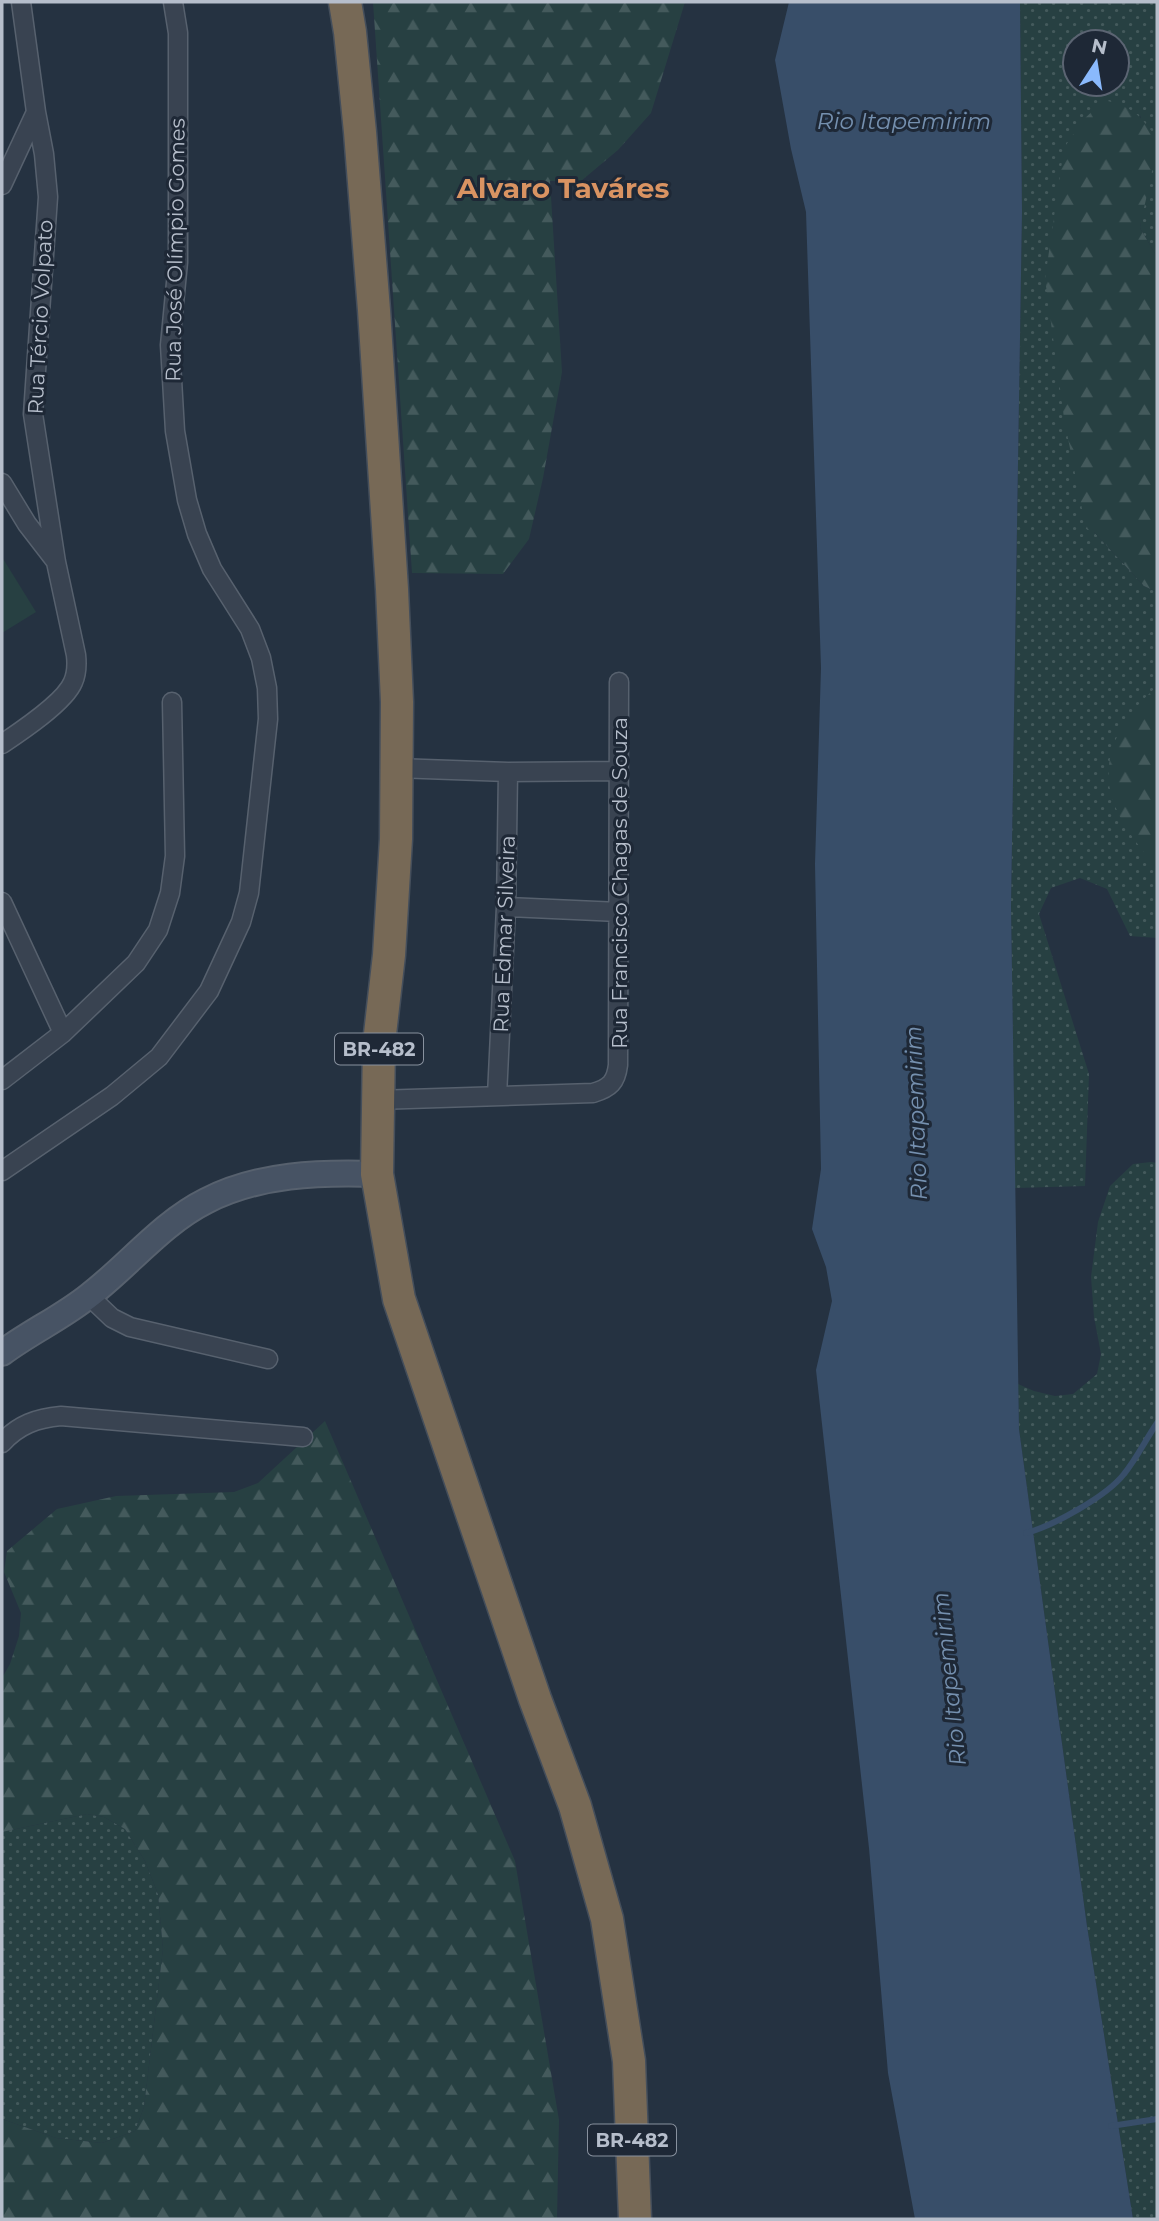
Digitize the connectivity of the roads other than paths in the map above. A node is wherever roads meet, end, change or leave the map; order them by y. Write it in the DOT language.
graph roads {
  1 [pos="21,2"];
  2 [pos="173,2"];
  3 [pos="345,2"];
  4 [pos="37,112"];
  5 [pos="2,185"];
  6 [pos="2,483"];
  7 [pos="56,562"];
  8 [pos="620,682"];
  9 [pos="172,702"];
  10 [pos="2,744"];
  11 [pos="396,768"];
  12 [pos="619,771"];
  13 [pos="508,772"];
  14 [pos="2,902"];
  15 [pos="506,907"];
  16 [pos="620,912"];
  17 [pos="63,1033"];
  18 [pos="2,1080"];
  19 [pos="497,1096"];
  20 [pos="377,1100"];
  21 [pos="2,1171"];
  22 [pos="377,1174"];
  23 [pos="89,1296"];
  24 [pos="2,1353"];
  25 [pos="268,1359"];
  26 [pos="303,1437"];
  27 [pos="2,1443"];
  28 [pos="635,2219"];
  1 -- 4 [label="street, Rua Tércio Volpato"];
  2 -- 21 [label="street, Rua José Olímpio Gomes"];
  3 -- 11 [label="highway, BR-482"];
  4 -- 5 [label="street"];
  4 -- 7 [label="street, Rua Tércio Volpato"];
  6 -- 7 [label="street"];
  7 -- 10 [label="street, Rua Tércio Volpato"];
  8 -- 12 [label="street, Rua Francisco Chagas de Souza"];
  9 -- 17 [label="street"];
  11 -- 13 [label="street"];
  11 -- 20 [label="highway, BR-482"];
  12 -- 13 [label="street"];
  12 -- 16 [label="street, Rua Francisco Chagas de Souza"];
  13 -- 15 [label="street, Rua Edmar Silveira"];
  14 -- 17 [label="street"];
  15 -- 16 [label="street"];
  15 -- 19 [label="street, Rua Edmar Silveira"];
  16 -- 19 [label="street, Rua Francisco Chagas de Souza"];
  17 -- 18 [label="street"];
  19 -- 20 [label="street"];
  20 -- 22 [label="highway, BR-482"];
  22 -- 23 [label="street"];
  22 -- 28 [label="highway, BR-482"];
  23 -- 24 [label="street"];
  23 -- 25 [label="street"];
  26 -- 27 [label="street"];
}
